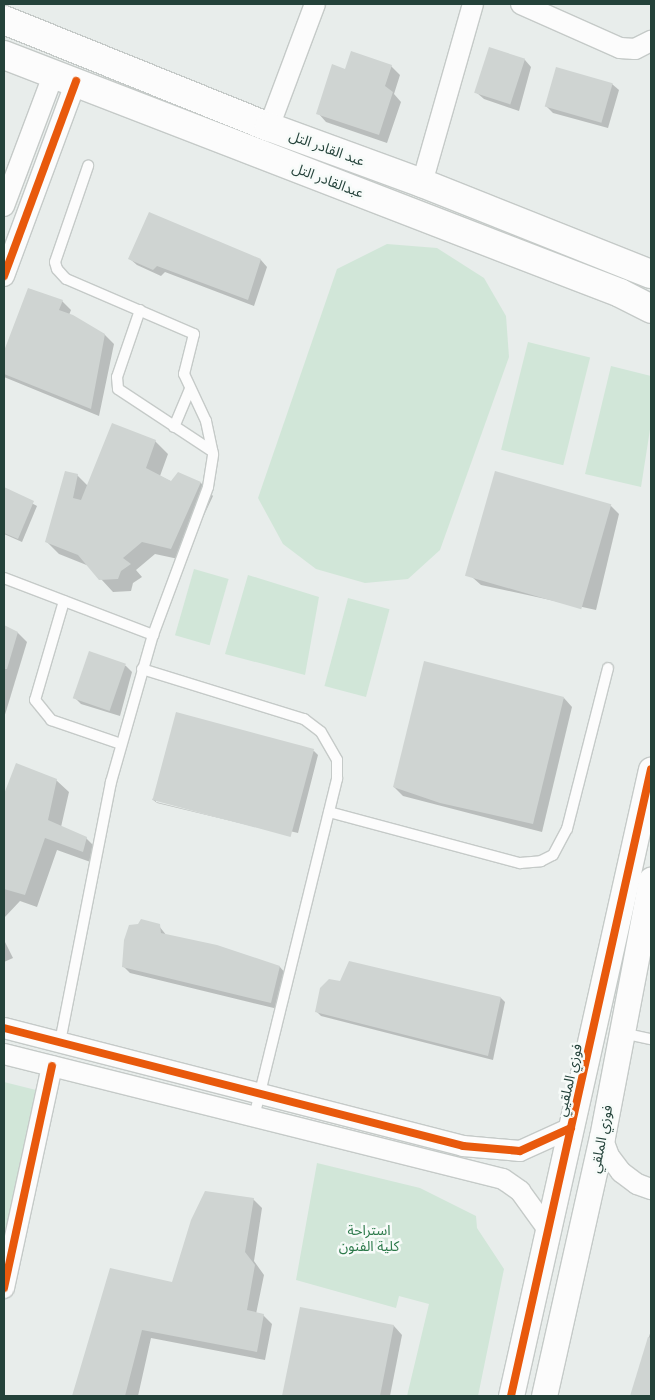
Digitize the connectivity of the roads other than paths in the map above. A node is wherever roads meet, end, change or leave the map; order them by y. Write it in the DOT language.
graph roads {
  1 [pos="315,4"];
  2 [pos="473,4"];
  3 [pos="521,4"];
  4 [pos="4,20"];
  5 [pos="651,41"];
  6 [pos="4,55"];
  7 [pos="65,77"];
  8 [pos="269,127"];
  9 [pos="88,166"];
  10 [pos="422,183"];
  11 [pos="4,206"];
  12 [pos="651,274"];
  13 [pos="4,276"];
  14 [pos="651,309"];
  15 [pos="140,310"];
  16 [pos="190,389"];
  17 [pos="174,427"];
  18 [pos="212,450"];
  19 [pos="4,578"];
  20 [pos="64,601"];
  21 [pos="153,634"];
  22 [pos="608,668"];
  23 [pos="142,669"];
  24 [pos="121,744"];
  25 [pos="651,769"];
  26 [pos="329,812"];
  27 [pos="651,880"];
  28 [pos="4,1028"];
  29 [pos="621,1033"];
  30 [pos="40,1038"];
  31 [pos="651,1040"];
  32 [pos="60,1042"];
  33 [pos="80,1048"];
  34 [pos="4,1054"];
  35 [pos="43,1063"];
  36 [pos="75,1072"];
  37 [pos="262,1092"];
  38 [pos="254,1118"];
  39 [pos="571,1128"];
  40 [pos="602,1137"];
  41 [pos="463,1146"];
  42 [pos="460,1168"];
  43 [pos="651,1189"];
  44 [pos="549,1231"];
  45 [pos="4,1288"];
  46 [pos="512,1396"];
  47 [pos="544,1396"];
  1 -- 8 [label="street"];
  2 -- 10 [label="street"];
  3 -- 5 [label="street"];
  4 -- 8 [label="main road, عبد القادر التل"];
  6 -- 7 [label="main road, عبدالقادر التل"];
  7 -- 11 [label="street"];
  7 -- 13 [label="street"];
  7 -- 14 [label="main road, عبدالقادر التل"];
  8 -- 10 [label="main road, عبد القادر التل"];
  9 -- 15 [label="lane"];
  10 -- 12 [label="main road, عبد القادر التل"];
  15 -- 16 [label="lane"];
  15 -- 17 [label="lane"];
  16 -- 17 [label="lane"];
  16 -- 18 [label="lane"];
  17 -- 18 [label="lane"];
  18 -- 21 [label="lane"];
  19 -- 20 [label="lane"];
  20 -- 21 [label="lane"];
  20 -- 24 [label="lane"];
  21 -- 23 [label="lane"];
  22 -- 26 [label="lane"];
  23 -- 24 [label="lane"];
  23 -- 26 [label="lane"];
  24 -- 32 [label="lane"];
  25 -- 39 [label="street, فوزي الملقيي"];
  26 -- 37 [label="lane"];
  27 -- 29 [label="street, فوزي الملقي"];
  28 -- 30 [label="street"];
  29 -- 31 [label="lane"];
  29 -- 40 [label="street, فوزي الملقي"];
  30 -- 32 [label="street"];
  30 -- 35 [label="street"];
  32 -- 33 [label="street"];
  33 -- 36 [label="street"];
  33 -- 37 [label="street"];
  34 -- 35 [label="street"];
  35 -- 36 [label="street"];
  35 -- 45 [label="street"];
  36 -- 38 [label="street"];
  37 -- 38 [label="lane"];
  37 -- 41 [label="street"];
  38 -- 42 [label="street"];
  39 -- 41 [label="street"];
  39 -- 44 [label="street, فوزي الملقيي"];
  40 -- 43 [label="street"];
  40 -- 47 [label="street, فوزي الملقي"];
  41 -- 42 [label="street"];
  42 -- 44 [label="street"];
  44 -- 46 [label="street, فوزي الملقيي"];
}
